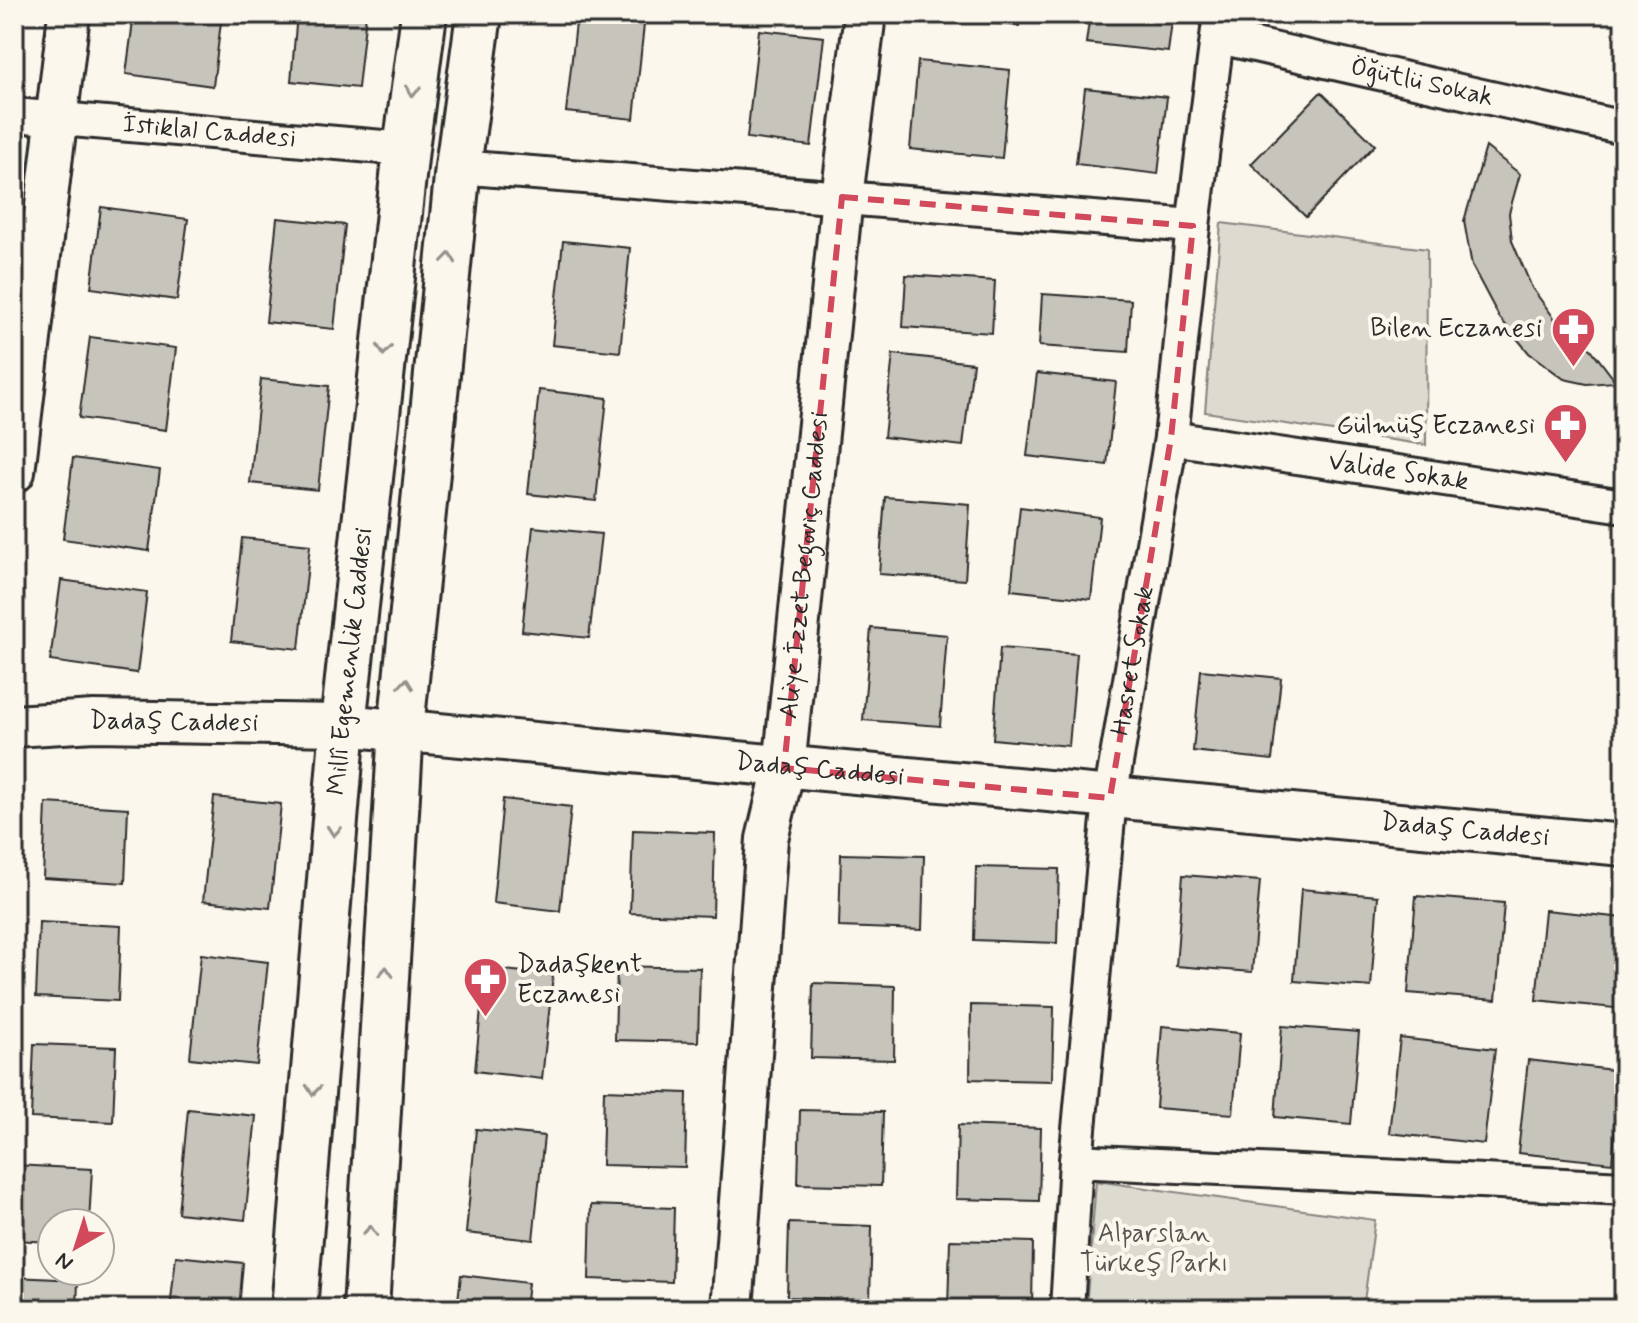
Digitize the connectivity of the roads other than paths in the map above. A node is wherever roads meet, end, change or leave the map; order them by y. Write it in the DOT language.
graph roads {
  1 [pos="69,14"];
  2 [pos="424,14"];
  3 [pos="479,14"];
  4 [pos="865,14"];
  5 [pos="1219,25"];
  6 [pos="14,115"];
  7 [pos="56,118"];
  8 [pos="1624,128"];
  9 [pos="406,149"];
  10 [pos="458,167"];
  11 [pos="842,197"];
  12 [pos="1193,226"];
  13 [pos="1171,438"];
  14 [pos="14,472"];
  15 [pos="1624,506"];
  16 [pos="343,725"];
  17 [pos="14,726"];
  18 [pos="401,729"];
  19 [pos="784,768"];
  20 [pos="1110,798"];
  21 [pos="1624,845"];
  22 [pos="1076,1161"];
  23 [pos="1624,1188"];
  24 [pos="294,1309"];
  25 [pos="366,1309"];
  26 [pos="732,1309"];
  27 [pos="1067,1309"];
  1 -- 7 [label="street"];
  2 -- 9 [label="main road, Millî Egemenlik Caddesi, one-way"];
  3 -- 10 [label="main road"];
  4 -- 11 [label="street, Aliye İzzet Begoviç Caddesi"];
  5 -- 8 [label="street, Öğütlü Sokak"];
  5 -- 12 [label="street, Hasret Sokak"];
  6 -- 7 [label="street, İstiklal Caddesi"];
  7 -- 9 [label="street, İstiklal Caddesi"];
  7 -- 14 [label="street"];
  9 -- 16 [label="main road, Millî Egemenlik Caddesi, one-way"];
  10 -- 11 [label="street"];
  18 -- 10 [label="main road, one-way"];
  11 -- 12 [label="street"];
  11 -- 19 [label="street, Aliye İzzet Begoviç Caddesi"];
  12 -- 13 [label="street, Hasret Sokak"];
  13 -- 15 [label="street, Valide Sokak"];
  13 -- 20 [label="street, Hasret Sokak"];
  16 -- 17 [label="street, Dadaş Caddesi"];
  16 -- 18 [label="street, Dadaş Caddesi"];
  16 -- 24 [label="main road, Millî Egemenlik Caddesi, one-way"];
  18 -- 19 [label="street, Dadaş Caddesi"];
  25 -- 18 [label="main road, one-way"];
  19 -- 20 [label="street, Dadaş Caddesi"];
  19 -- 26 [label="street, Aliye İzzet Begoviç Caddesi"];
  20 -- 21 [label="street, Dadaş Caddesi"];
  20 -- 22 [label="street, Hasret Sokak"];
  22 -- 23 [label="street"];
  22 -- 27 [label="street, Hasret Sokak"];
}
